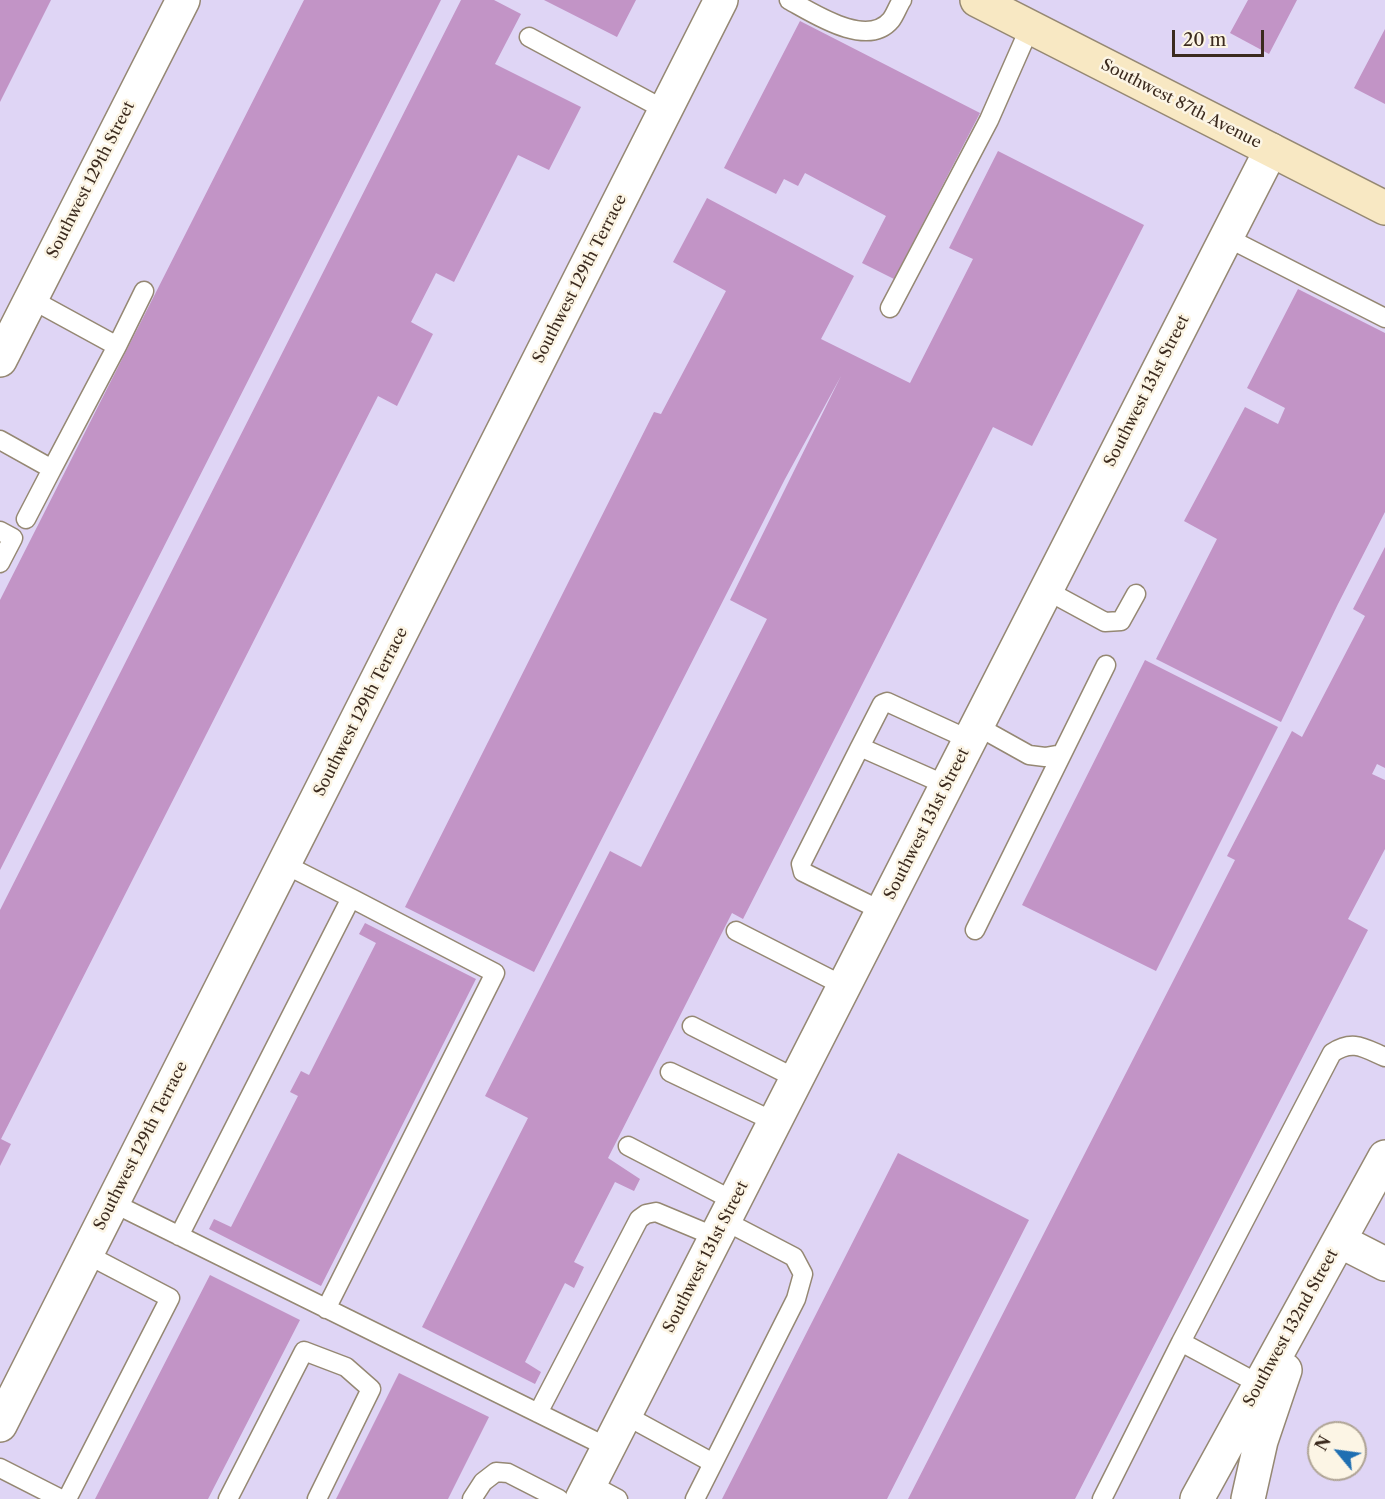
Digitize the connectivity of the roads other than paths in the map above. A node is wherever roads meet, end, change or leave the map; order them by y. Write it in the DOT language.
graph roads {
  1 [pos="183,0"];
  2 [pos="721,0"];
  3 [pos="789,0"];
  4 [pos="902,0"];
  5 [pos="977,0"];
  6 [pos="1020,15"];
  7 [pos="529,37"];
  8 [pos="665,110"];
  9 [pos="1271,150"];
  10 [pos="1385,208"];
  11 [pos="1226,237"];
  12 [pos="144,291"];
  13 [pos="31,298"];
  14 [pos="890,308"];
  15 [pos="1385,318"];
  16 [pos="117,346"];
  17 [pos="0,360"];
  18 [pos="0,440"];
  19 [pos="52,469"];
  20 [pos="26,519"];
  21 [pos="0,531"];
  22 [pos="0,563"];
  23 [pos="1046,590"];
  24 [pos="1136,594"];
  25 [pos="1106,665"];
  26 [pos="973,733"];
  27 [pos="860,747"];
  28 [pos="1062,754"];
  29 [pos="946,785"];
  30 [pos="284,864"];
  31 [pos="351,898"];
  32 [pos="882,911"];
  33 [pos="975,930"];
  34 [pos="736,931"];
  35 [pos="844,986"];
  36 [pos="692,1026"];
  37 [pos="1385,1057"];
  38 [pos="670,1072"];
  39 [pos="797,1079"];
  40 [pos="775,1122"];
  41 [pos="628,1146"];
  42 [pos="1385,1157"];
  43 [pos="112,1203"];
  44 [pos="725,1219"];
  45 [pos="179,1236"];
  46 [pos="1340,1241"];
  47 [pos="86,1254"];
  48 [pos="1385,1264"];
  49 [pos="1311,1294"];
  50 [pos="326,1309"];
  51 [pos="1181,1342"];
  52 [pos="1259,1384"];
  53 [pos="538,1413"];
  54 [pos="625,1415"];
  55 [pos="0,1425"];
  56 [pos="609,1448"];
  57 [pos="713,1463"];
  58 [pos="0,1468"];
  59 [pos="597,1494"];
  60 [pos="61,1499"];
  61 [pos="67,1499"];
  62 [pos="228,1499"];
  63 [pos="317,1499"];
  64 [pos="472,1499"];
  65 [pos="559,1499"];
  66 [pos="696,1499"];
  67 [pos="1102,1499"];
  68 [pos="1197,1499"];
  69 [pos="1248,1499"];
  1 -- 13 [label="street, Southwest 129th Street"];
  2 -- 8 [label="street, Southwest 129th Terrace"];
  3 -- 4 [label="lane"];
  5 -- 6 [label="main road, Southwest 87th Avenue"];
  6 -- 9 [label="main road, Southwest 87th Avenue"];
  6 -- 14 [label="lane"];
  7 -- 8 [label="lane"];
  8 -- 30 [label="street, Southwest 129th Terrace"];
  9 -- 10 [label="main road, Southwest 87th Avenue"];
  9 -- 11 [label="street, Southwest 131st Street"];
  11 -- 15 [label="lane"];
  11 -- 23 [label="street, Southwest 131st Street"];
  12 -- 16 [label="lane"];
  13 -- 16 [label="lane"];
  13 -- 17 [label="street, Southwest 129th Street"];
  16 -- 19 [label="lane"];
  18 -- 19 [label="lane"];
  19 -- 20 [label="lane"];
  21 -- 22 [label="lane"];
  23 -- 24 [label="lane"];
  23 -- 26 [label="street, Southwest 131st Street"];
  25 -- 28 [label="lane"];
  26 -- 27 [label="lane"];
  26 -- 28 [label="lane"];
  26 -- 29 [label="street, Southwest 131st Street"];
  27 -- 29 [label="lane"];
  27 -- 32 [label="lane"];
  28 -- 33 [label="lane"];
  29 -- 32 [label="street, Southwest 131st Street"];
  30 -- 31 [label="lane"];
  30 -- 43 [label="street, Southwest 129th Terrace"];
  31 -- 45 [label="lane"];
  31 -- 50 [label="lane"];
  32 -- 35 [label="street, Southwest 131st Street"];
  34 -- 35 [label="lane"];
  35 -- 39 [label="street, Southwest 131st Street"];
  36 -- 39 [label="lane"];
  37 -- 51 [label="lane"];
  38 -- 40 [label="lane"];
  39 -- 40 [label="street, Southwest 131st Street"];
  40 -- 44 [label="street, Southwest 131st Street"];
  41 -- 44 [label="lane"];
  42 -- 46 [label="street, Southwest 132nd Street"];
  43 -- 45 [label="lane"];
  43 -- 47 [label="street, Southwest 129th Terrace"];
  44 -- 53 [label="lane"];
  44 -- 54 [label="street, Southwest 131st Street"];
  44 -- 57 [label="lane"];
  45 -- 50 [label="lane"];
  46 -- 48 [label="street"];
  46 -- 49 [label="street, Southwest 132nd Street"];
  47 -- 55 [label="street, Southwest 129th Terrace"];
  47 -- 61 [label="lane"];
  49 -- 52 [label="street, Southwest 132nd Street"];
  49 -- 69 [label="street"];
  50 -- 53 [label="lane"];
  51 -- 52 [label="lane"];
  51 -- 67 [label="lane"];
  52 -- 68 [label="street, Southwest 132nd Street"];
  53 -- 56 [label="lane"];
  54 -- 56 [label="street, Southwest 131st Street"];
  54 -- 57 [label="lane"];
  56 -- 59 [label="street, Southwest 131st Street"];
  57 -- 66 [label="lane"];
  58 -- 60 [label="lane"];
  62 -- 63 [label="lane"];
  64 -- 65 [label="lane"];
}
